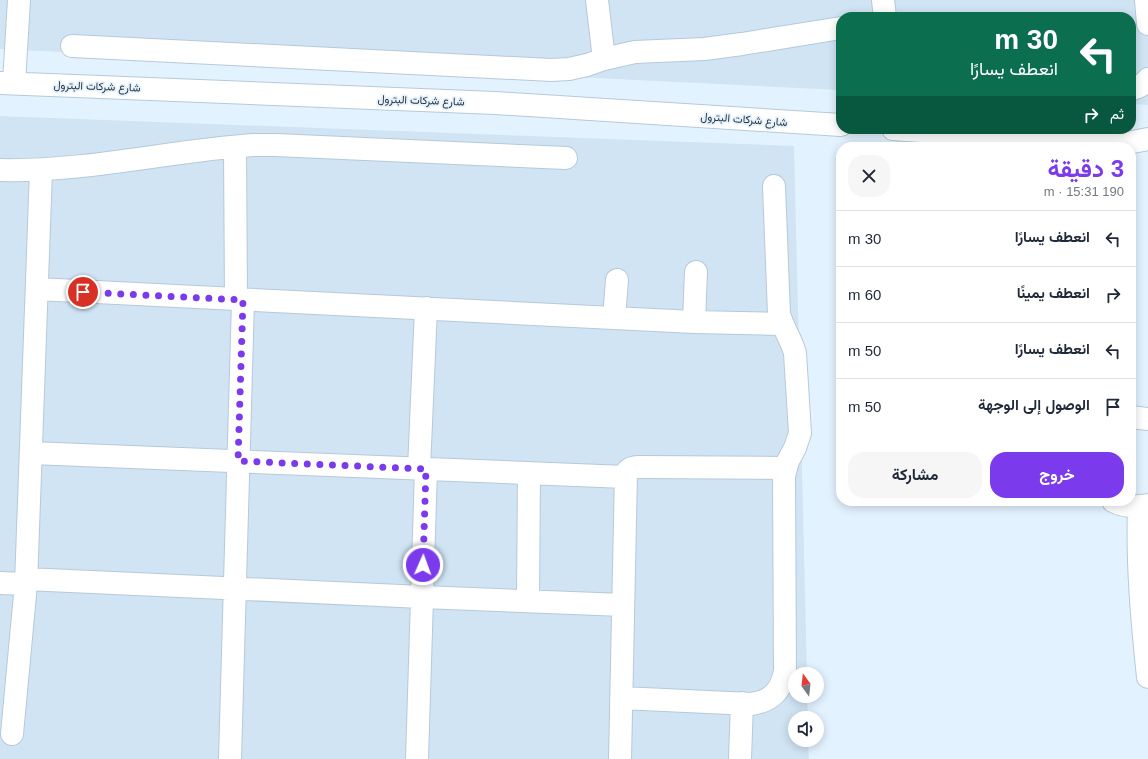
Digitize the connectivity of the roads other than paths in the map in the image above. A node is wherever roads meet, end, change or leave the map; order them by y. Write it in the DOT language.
graph roads {
  1 [pos="19,0"];
  2 [pos="597,0"];
  3 [pos="883,0"];
  4 [pos="1146,0"];
  5 [pos="884,12"];
  6 [pos="1148,24"];
  7 [pos="836,29"];
  8 [pos="72,46"];
  9 [pos="604,59"];
  10 [pos="1148,79"];
  11 [pos="7,83"];
  12 [pos="1136,88"];
  13 [pos="836,125"];
  14 [pos="973,134"];
  15 [pos="1148,139"];
  16 [pos="1102,142"];
  17 [pos="1126,142"];
  18 [pos="235,147"];
  19 [pos="1136,151"];
  20 [pos="1148,156"];
  21 [pos="566,158"];
  22 [pos="0,170"];
  23 [pos="41,170"];
  24 [pos="774,186"];
  25 [pos="696,272"];
  26 [pos="617,280"];
  27 [pos="37,289"];
  28 [pos="240,300"];
  29 [pos="426,308"];
  30 [pos="614,318"];
  31 [pos="694,322"];
  32 [pos="782,324"];
  33 [pos="1136,418"];
  34 [pos="1148,419"];
  35 [pos="31,453"];
  36 [pos="238,461"];
  37 [pos="785,468"];
  38 [pos="422,469"];
  39 [pos="529,473"];
  40 [pos="625,477"];
  41 [pos="1143,506"];
  42 [pos="26,581"];
  43 [pos="0,583"];
  44 [pos="235,588"];
  45 [pos="422,597"];
  46 [pos="528,601"];
  47 [pos="623,605"];
  48 [pos="1148,677"];
  49 [pos="621,698"];
  50 [pos="8,699"];
  51 [pos="742,703"];
  52 [pos="12,734"];
  53 [pos="230,759"];
  54 [pos="417,759"];
  55 [pos="620,759"];
  56 [pos="740,759"];
  1 -- 11 [label="street"];
  2 -- 9 [label="street"];
  3 -- 5 [label="street"];
  4 -- 6 [label="street"];
  7 -- 9 [label="street"];
  8 -- 9 [label="street"];
  10 -- 12 [label="street"];
  11 -- 13 [label="street, شارع شركات البترول"];
  14 -- 16 [label="street"];
  15 -- 17 [label="street"];
  18 -- 21 [label="street"];
  18 -- 23 [label="street"];
  18 -- 28 [label="street"];
  19 -- 20 [label="street"];
  22 -- 23 [label="street"];
  23 -- 27 [label="street"];
  24 -- 32 [label="street"];
  25 -- 31 [label="street"];
  26 -- 30 [label="street"];
  27 -- 28 [label="street"];
  27 -- 35 [label="street"];
  28 -- 29 [label="street"];
  28 -- 36 [label="street"];
  29 -- 30 [label="street"];
  29 -- 38 [label="street"];
  30 -- 31 [label="street"];
  31 -- 32 [label="street"];
  32 -- 37 [label="street"];
  33 -- 34 [label="street"];
  35 -- 36 [label="street"];
  35 -- 42 [label="street"];
  36 -- 38 [label="street"];
  36 -- 44 [label="street"];
  37 -- 40 [label="street"];
  37 -- 51 [label="street"];
  38 -- 39 [label="street"];
  38 -- 45 [label="street"];
  39 -- 40 [label="street"];
  39 -- 46 [label="street"];
  40 -- 47 [label="street"];
  41 -- 48 [label="street"];
  42 -- 43 [label="street"];
  42 -- 44 [label="street"];
  42 -- 50 [label="street"];
  44 -- 45 [label="street"];
  44 -- 53 [label="street"];
  45 -- 46 [label="street"];
  45 -- 54 [label="street"];
  46 -- 47 [label="street"];
  47 -- 49 [label="street"];
  49 -- 51 [label="street"];
  49 -- 55 [label="street"];
  50 -- 52 [label="street"];
  51 -- 56 [label="street"];
}
